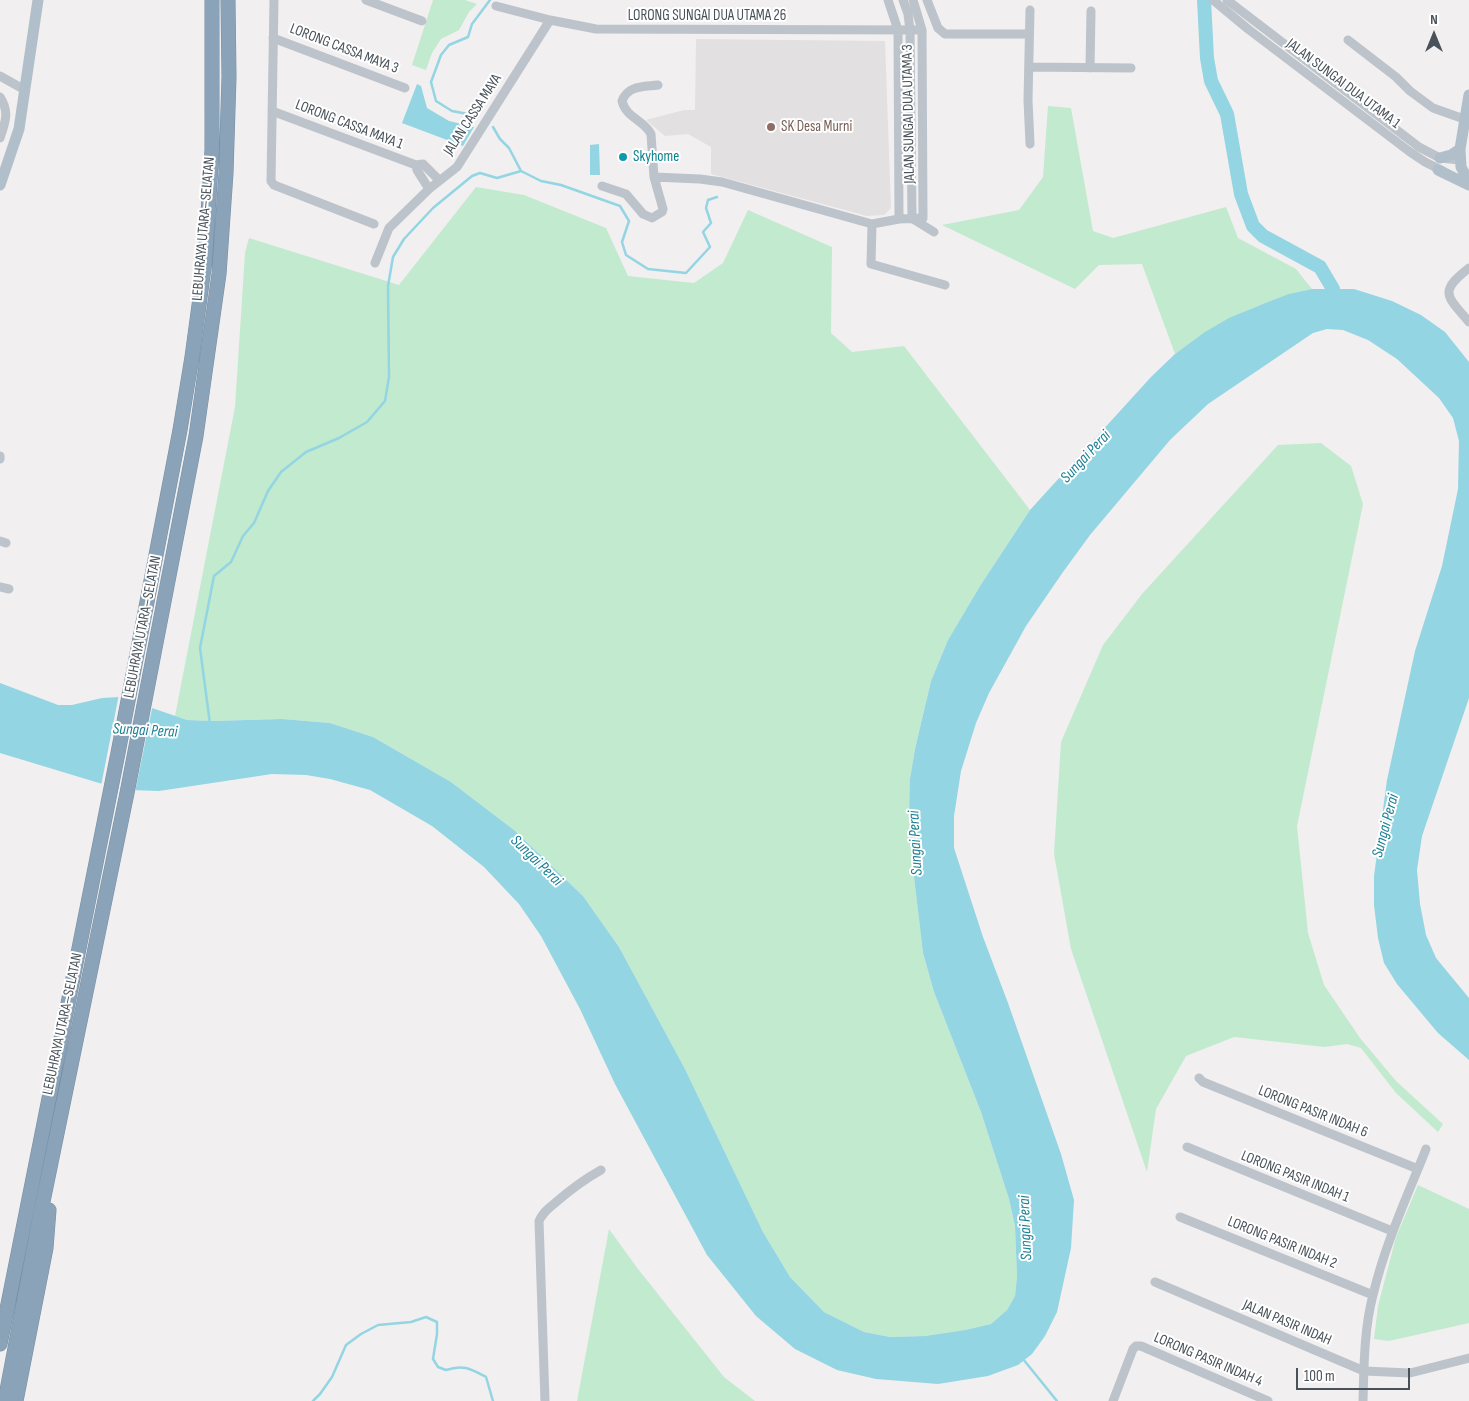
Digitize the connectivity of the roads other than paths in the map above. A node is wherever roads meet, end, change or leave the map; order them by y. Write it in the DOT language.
graph roads {
  1 [pos="38,0"];
  2 [pos="212,0"];
  3 [pos="228,0"];
  4 [pos="274,0"];
  5 [pos="366,0"];
  6 [pos="888,0"];
  7 [pos="903,0"];
  8 [pos="913,0"];
  9 [pos="928,0"];
  10 [pos="1213,0"];
  11 [pos="1227,4"];
  12 [pos="496,6"];
  13 [pos="1030,10"];
  14 [pos="1091,11"];
  15 [pos="550,20"];
  16 [pos="422,21"];
  17 [pos="898,30"];
  18 [pos="910,30"];
  19 [pos="922,30"];
  20 [pos="1029,34"];
  21 [pos="273,38"];
  22 [pos="1348,40"];
  23 [pos="1029,67"];
  24 [pos="1090,68"];
  25 [pos="1131,68"];
  26 [pos="0,76"];
  27 [pos="658,85"];
  28 [pos="405,88"];
  29 [pos="25,90"];
  30 [pos="0,98"];
  31 [pos="1469,99"];
  32 [pos="272,111"];
  33 [pos="1464,119"];
  34 [pos="0,138"];
  35 [pos="1030,144"];
  36 [pos="1460,154"];
  37 [pos="1439,164"];
  38 [pos="416,165"];
  39 [pos="654,177"];
  40 [pos="439,180"];
  41 [pos="1467,180"];
  42 [pos="0,185"];
  43 [pos="602,186"];
  44 [pos="429,189"];
  45 [pos="899,219"];
  46 [pos="912,219"];
  47 [pos="374,224"];
  48 [pos="872,224"];
  49 [pos="934,232"];
  50 [pos="375,263"];
  51 [pos="1469,268"];
  52 [pos="945,285"];
  53 [pos="1469,322"];
  54 [pos="1199,1078"];
  55 [pos="1187,1147"];
  56 [pos="1426,1149"];
  57 [pos="54,1150"];
  58 [pos="1418,1169"];
  59 [pos="600,1170"];
  60 [pos="1180,1217"];
  61 [pos="1392,1231"];
  62 [pos="1155,1282"];
  63 [pos="1373,1295"];
  64 [pos="0,1344"];
  65 [pos="1469,1358"];
  66 [pos="1364,1371"];
  67 [pos="5,1401"];
  68 [pos="16,1401"];
  69 [pos="545,1401"];
  70 [pos="1113,1401"];
  71 [pos="1268,1401"];
  72 [pos="1363,1401"];
  1 -- 29 [label="main road"];
  2 -- 64 [label="highway, LEBUHRAYA UTARA–SELATAN"];
  3 -- 57 [label="highway, LEBUHRAYA UTARA–SELATAN"];
  4 -- 21 [label="street"];
  5 -- 16 [label="street"];
  6 -- 17 [label="street"];
  7 -- 18 [label="street, JALAN SUNGAI DUA UTAMA 3"];
  8 -- 19 [label="street, JALAN SUNGAI DUA UTAMA 3"];
  9 -- 20 [label="street"];
  10 -- 11 [label="street, JALAN SUNGAI DUA UTAMA 1"];
  11 -- 37 [label="street, JALAN SUNGAI DUA UTAMA 1"];
  12 -- 15 [label="street, LORONG SUNGAI DUA UTAMA 26"];
  13 -- 20 [label="street"];
  14 -- 24 [label="street"];
  15 -- 17 [label="street, LORONG SUNGAI DUA UTAMA 26"];
  15 -- 40 [label="street, JALAN CASSA MAYA"];
  17 -- 18 [label="street, LORONG SUNGAI DUA UTAMA 26"];
  17 -- 45 [label="street"];
  18 -- 19 [label="street, LORONG SUNGAI DUA UTAMA 26"];
  18 -- 46 [label="street, JALAN SUNGAI DUA UTAMA 3"];
  19 -- 46 [label="street, JALAN SUNGAI DUA UTAMA 3"];
  20 -- 23 [label="street"];
  21 -- 28 [label="street, LORONG CASSA MAYA 3"];
  21 -- 32 [label="street"];
  22 -- 33 [label="street"];
  23 -- 24 [label="street"];
  23 -- 35 [label="street"];
  24 -- 25 [label="street"];
  26 -- 29 [label="street"];
  27 -- 39 [label="street"];
  29 -- 42 [label="main road"];
  30 -- 34 [label="street"];
  31 -- 33 [label="main road"];
  32 -- 38 [label="street, LORONG CASSA MAYA 1"];
  32 -- 47 [label="street"];
  33 -- 36 [label="main road"];
  36 -- 37 [label="main road"];
  36 -- 41 [label="main road"];
  37 -- 41 [label="main road"];
  38 -- 40 [label="street, LORONG CASSA MAYA 1"];
  38 -- 44 [label="street, LORONG CASSA MAYA 1"];
  39 -- 43 [label="street"];
  39 -- 48 [label="street"];
  40 -- 44 [label="street, JALAN CASSA MAYA"];
  44 -- 50 [label="street, JALAN CASSA MAYA"];
  45 -- 46 [label="street"];
  45 -- 48 [label="street"];
  46 -- 49 [label="street"];
  48 -- 52 [label="street"];
  51 -- 53 [label="street"];
  54 -- 58 [label="street, LORONG PASIR INDAH 6"];
  55 -- 61 [label="street, LORONG PASIR INDAH 1"];
  56 -- 58 [label="street"];
  57 -- 67 [label="highway, LEBUHRAYA UTARA–SELATAN"];
  57 -- 68 [label="highway"];
  58 -- 61 [label="street"];
  59 -- 69 [label="street"];
  60 -- 63 [label="street, LORONG PASIR INDAH 2"];
  61 -- 63 [label="street"];
  62 -- 66 [label="street, JALAN PASIR INDAH"];
  63 -- 66 [label="street"];
  65 -- 66 [label="street, JALAN PASIR INDAH"];
  66 -- 72 [label="street"];
  70 -- 71 [label="street, LORONG PASIR INDAH 4"];
}
